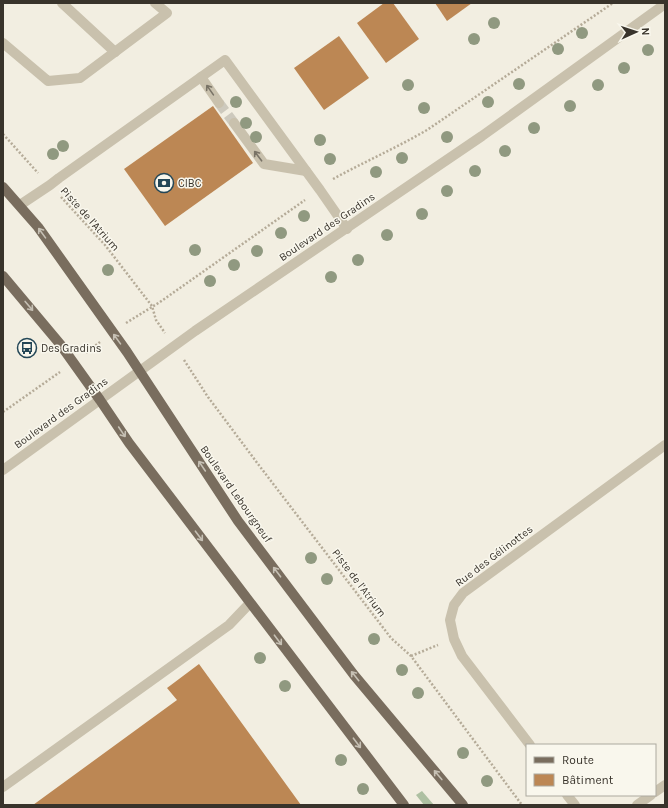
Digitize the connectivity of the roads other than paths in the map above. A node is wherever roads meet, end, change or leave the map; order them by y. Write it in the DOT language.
graph roads {
  1 [pos="62,3"];
  2 [pos="155,3"];
  3 [pos="665,4"];
  4 [pos="3,43"];
  5 [pos="115,52"];
  6 [pos="201,77"];
  7 [pos="219,103"];
  8 [pos="234,124"];
  9 [pos="306,171"];
  10 [pos="3,187"];
  11 [pos="20,206"];
  12 [pos="347,229"];
  13 [pos="3,276"];
  14 [pos="139,371"];
  15 [pos="100,400"];
  16 [pos="665,445"];
  17 [pos="3,470"];
  18 [pos="250,603"];
  19 [pos="529,744"];
  20 [pos="665,785"];
  21 [pos="3,786"];
  22 [pos="656,791"];
  23 [pos="568,796"];
  24 [pos="650,796"];
  25 [pos="404,805"];
  26 [pos="464,805"];
  27 [pos="575,805"];
  28 [pos="637,805"];
  1 -- 5 [label="street"];
  2 -- 5 [label="street"];
  3 -- 12 [label="street, Boulevard des Gradins"];
  4 -- 5 [label="street"];
  7 -- 6 [label="street, one-way"];
  6 -- 9 [label="street"];
  6 -- 11 [label="street"];
  9 -- 8 [label="street, one-way"];
  9 -- 12 [label="street"];
  10 -- 11 [label="main road, Boulevard Lebourgneuf"];
  14 -- 11 [label="main road, Boulevard Lebourgneuf, one-way"];
  12 -- 14 [label="street, Boulevard des Gradins"];
  13 -- 15 [label="main road, one-way"];
  14 -- 15 [label="street, Boulevard des Gradins"];
  26 -- 14 [label="main road, Boulevard Lebourgneuf, one-way"];
  15 -- 17 [label="street, Boulevard des Gradins"];
  15 -- 18 [label="main road, one-way"];
  16 -- 19 [label="street, Rue des Gélinottes"];
  18 -- 21 [label="street"];
  18 -- 25 [label="main road, one-way"];
  20 -- 22 [label="street"];
  23 -- 27 [label="street"];
  24 -- 28 [label="street"];
}
